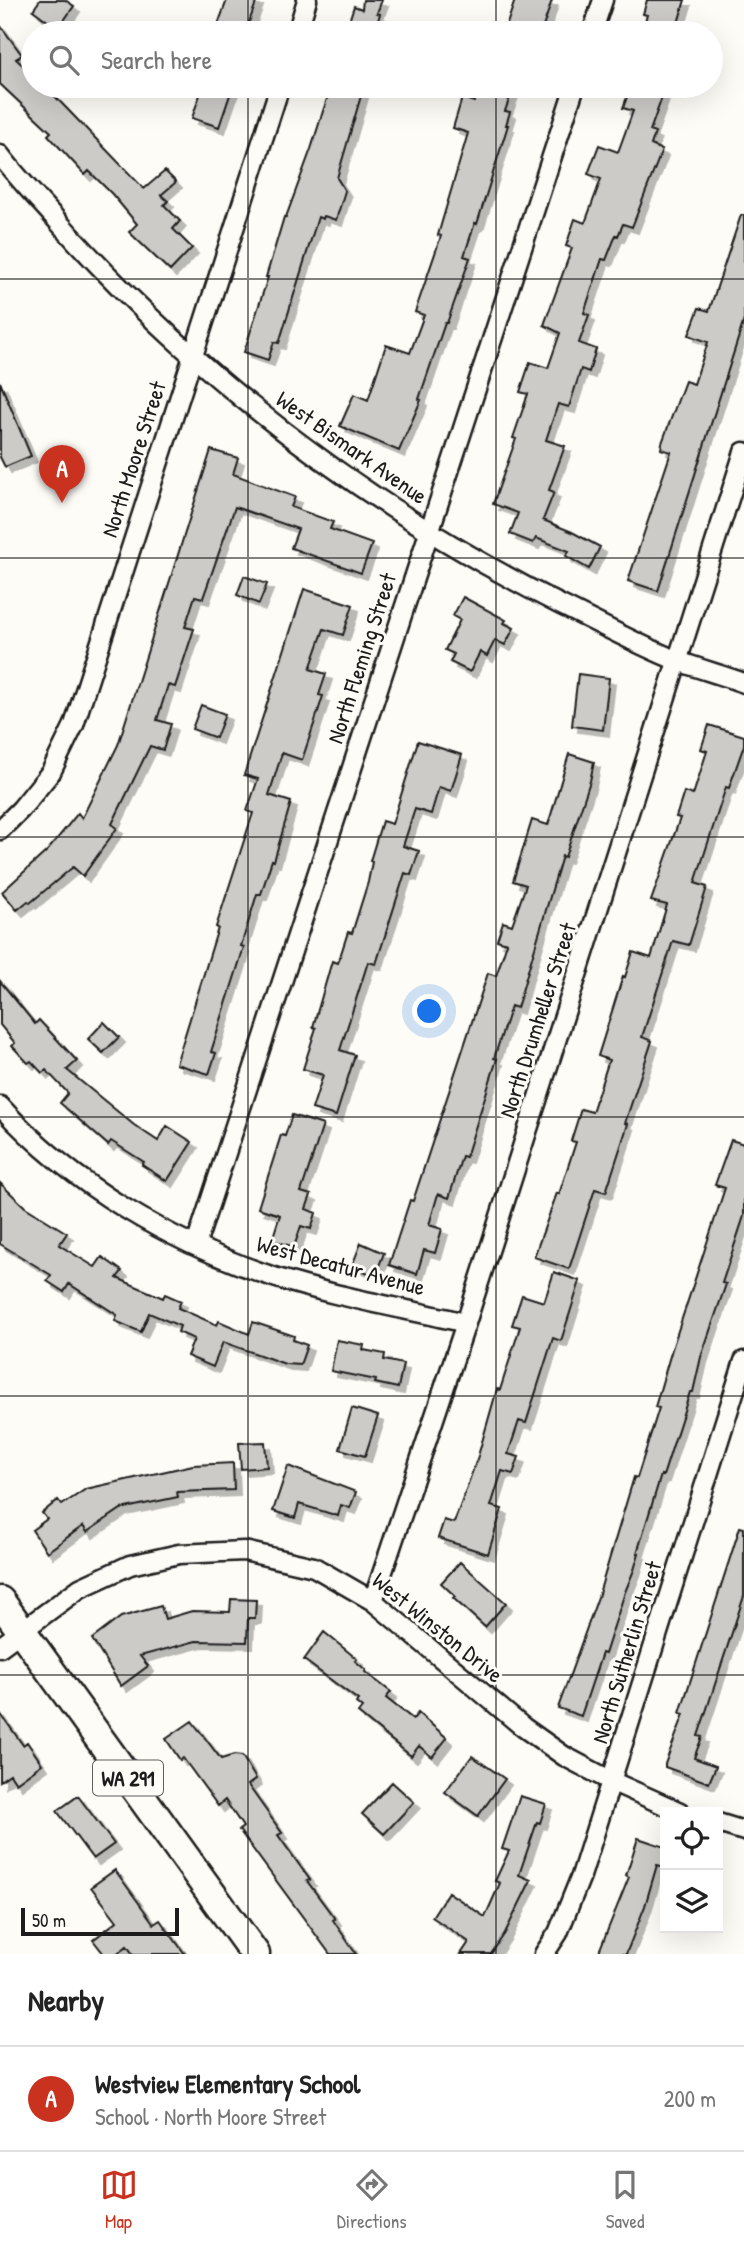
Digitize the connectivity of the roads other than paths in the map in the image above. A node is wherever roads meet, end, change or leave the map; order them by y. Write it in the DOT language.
graph roads {
  1 [pos="307,0"];
  2 [pos="603,0"];
  3 [pos="301,21"];
  4 [pos="596,21"];
  5 [pos="276,98"];
  6 [pos="571,98"];
  7 [pos="0,155"];
  8 [pos="192,357"];
  9 [pos="744,452"];
  10 [pos="428,531"];
  11 [pos="677,661"];
  12 [pos="744,683"];
  13 [pos="0,830"];
  14 [pos="0,1106"];
  15 [pos="196,1245"];
  16 [pos="466,1323"];
  17 [pos="744,1361"];
  18 [pos="0,1601"];
  19 [pos="373,1601"];
  20 [pos="11,1639"];
  21 [pos="611,1781"];
  22 [pos="669,1807"];
  23 [pos="723,1825"];
  24 [pos="744,1831"];
  25 [pos="255,1954"];
  26 [pos="544,1954"];
  1 -- 3 [label="street"];
  2 -- 4 [label="street"];
  5 -- 8 [label="street, North Moore Street"];
  6 -- 10 [label="street, North Fleming Street"];
  7 -- 8 [label="street, West Bismark Avenue"];
  8 -- 10 [label="street, West Bismark Avenue"];
  8 -- 13 [label="street, North Moore Street"];
  9 -- 11 [label="street, North Drumheller Street"];
  10 -- 11 [label="street, West Bismark Avenue"];
  10 -- 15 [label="street, North Fleming Street"];
  11 -- 12 [label="street, West Bismark Avenue"];
  11 -- 16 [label="street, North Drumheller Street"];
  14 -- 15 [label="street, West Decatur Avenue"];
  15 -- 16 [label="street, West Decatur Avenue"];
  16 -- 19 [label="street, North Drumheller Street"];
  17 -- 21 [label="street, North Sutherlin Street"];
  18 -- 20 [label="main road, WA 291"];
  19 -- 20 [label="street, West Winston Drive"];
  19 -- 21 [label="street, West Winston Drive"];
  20 -- 25 [label="main road, WA 291"];
  21 -- 22 [label="street, West Winston Drive"];
  21 -- 26 [label="street, North Sutherlin Street"];
  23 -- 24 [label="street"];
}
